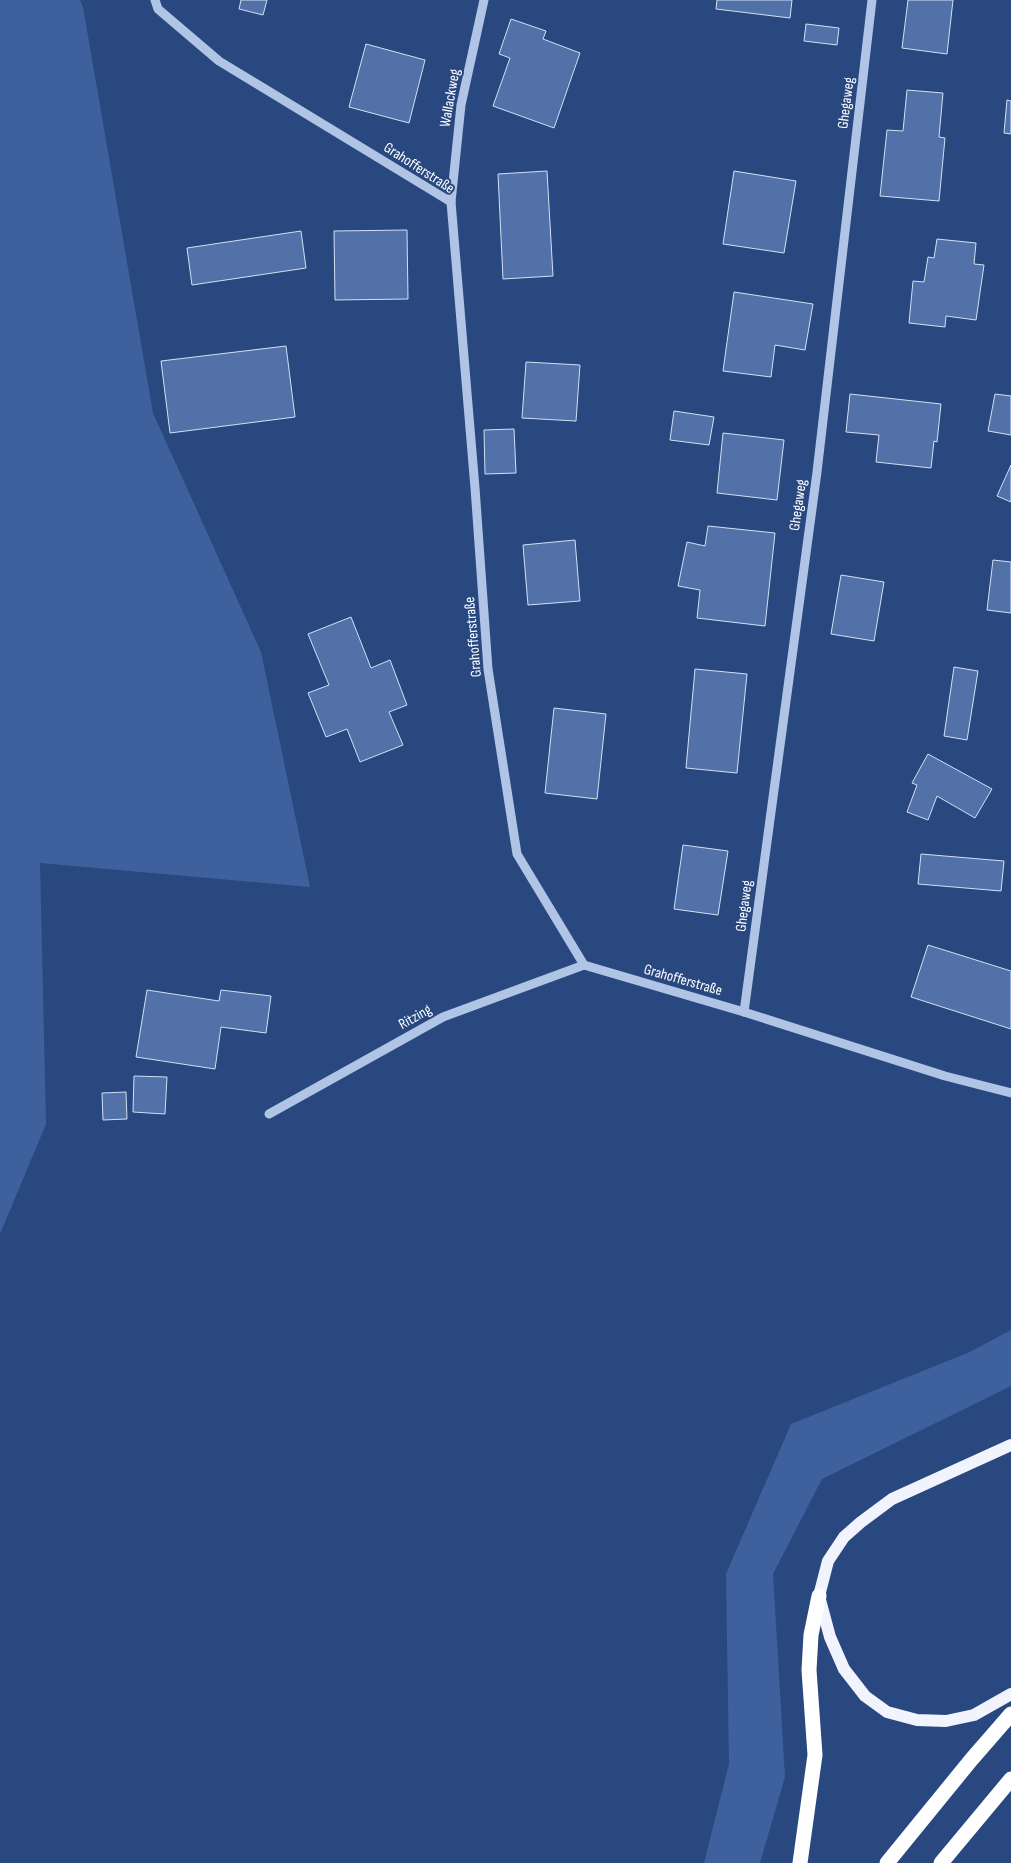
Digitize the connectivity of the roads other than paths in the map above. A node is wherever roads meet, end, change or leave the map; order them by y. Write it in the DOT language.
graph roads {
  1 [pos="155,0"];
  2 [pos="484,0"];
  3 [pos="872,0"];
  4 [pos="451,202"];
  5 [pos="584,965"];
  6 [pos="744,1012"];
  7 [pos="1011,1093"];
  8 [pos="269,1114"];
  9 [pos="1011,1445"];
  10 [pos="819,1596"];
  11 [pos="1011,1694"];
  12 [pos="1011,1714"];
  13 [pos="1011,1779"];
  14 [pos="800,1863"];
  15 [pos="887,1863"];
  16 [pos="941,1863"];
  1 -- 4 [label="street, Grahofferstraße"];
  2 -- 4 [label="street, Wallackweg"];
  3 -- 6 [label="street, Ghegaweg"];
  4 -- 5 [label="street, Grahofferstraße"];
  5 -- 6 [label="street, Grahofferstraße"];
  5 -- 8 [label="street, Ritzing"];
  6 -- 7 [label="street, Grahofferstraße"];
  9 -- 10 [label="main road"];
  10 -- 11 [label="main road"];
  10 -- 14 [label="highway"];
  12 -- 15 [label="highway"];
  13 -- 16 [label="highway"];
}
